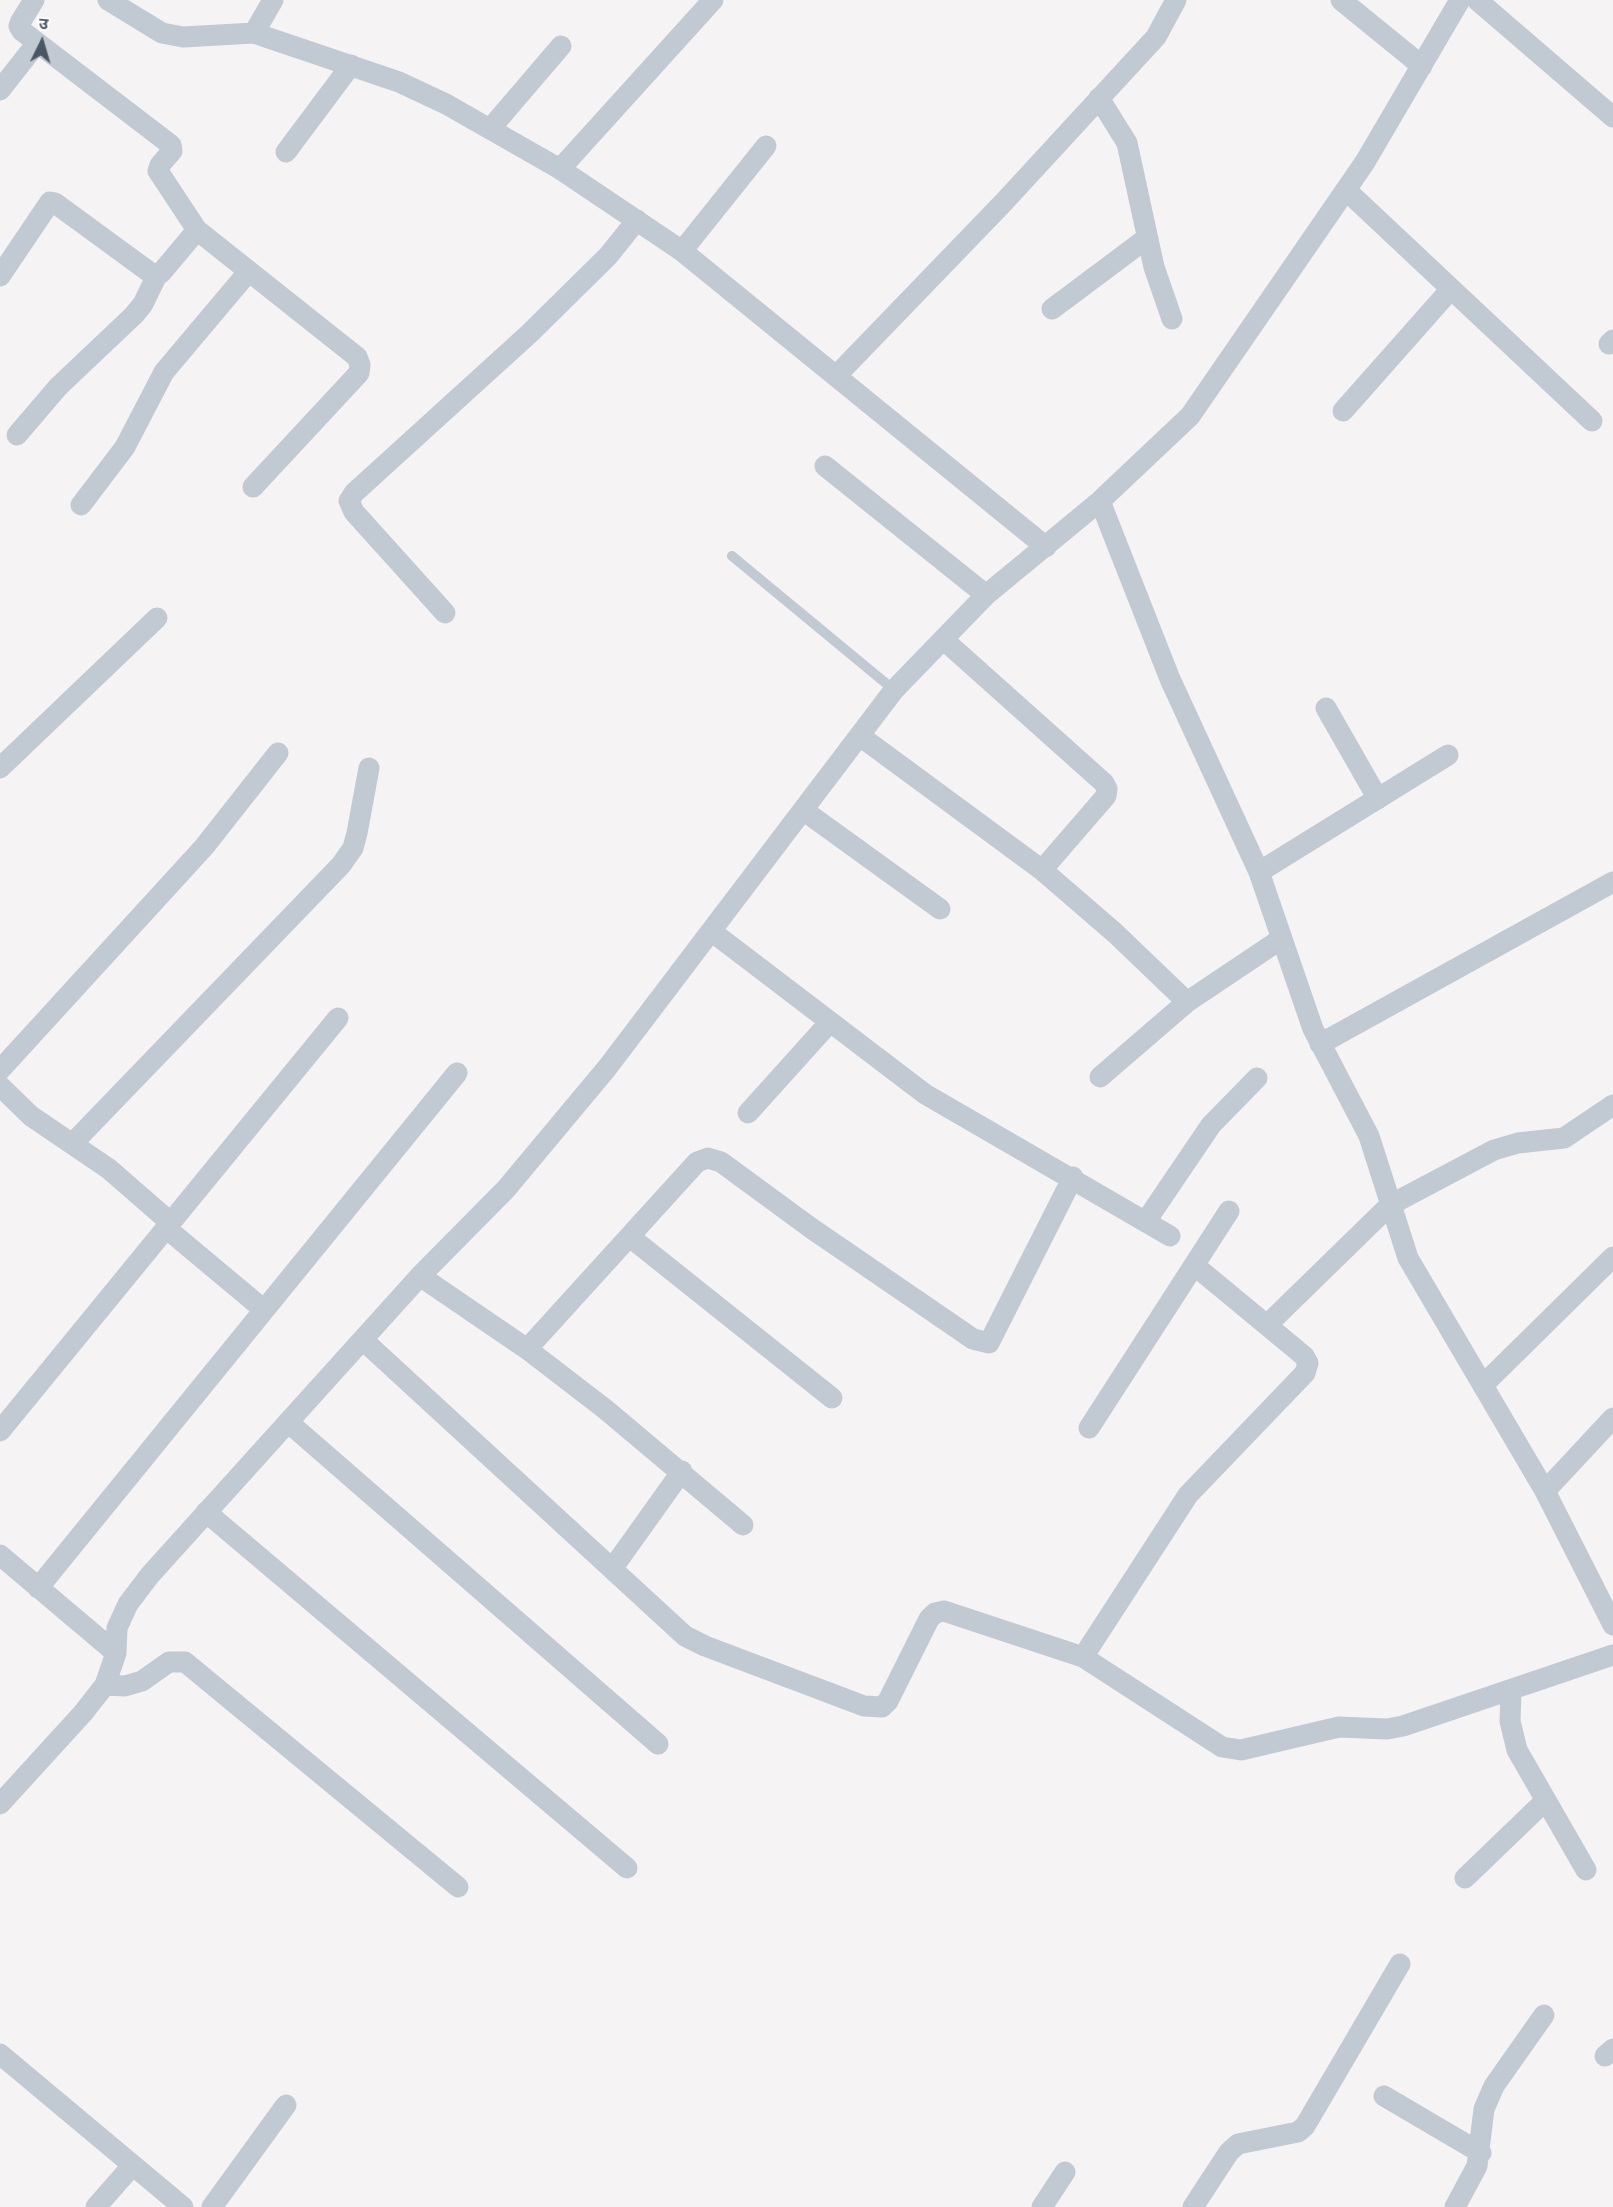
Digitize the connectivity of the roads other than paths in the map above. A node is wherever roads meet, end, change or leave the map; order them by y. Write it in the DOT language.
graph roads {
  1 [pos="34,0"];
  2 [pos="108,0"];
  3 [pos="273,0"];
  4 [pos="713,0"];
  5 [pos="1176,0"];
  6 [pos="1341,0"];
  7 [pos="1460,0"];
  8 [pos="1477,0"];
  9 [pos="135,8"];
  10 [pos="254,33"];
  11 [pos="37,43"];
  12 [pos="561,46"];
  13 [pos="351,65"];
  14 [pos="1422,66"];
  15 [pos="0,90"];
  16 [pos="1099,98"];
  17 [pos="1613,117"];
  18 [pos="490,129"];
  19 [pos="766,146"];
  20 [pos="286,152"];
  21 [pos="560,169"];
  22 [pos="1346,190"];
  23 [pos="637,220"];
  24 [pos="197,230"];
  25 [pos="1147,238"];
  26 [pos="682,251"];
  27 [pos="249,271"];
  28 [pos="157,275"];
  29 [pos="0,276"];
  30 [pos="1451,289"];
  31 [pos="1052,309"];
  32 [pos="1172,319"];
  33 [pos="837,375"];
  34 [pos="1343,411"];
  35 [pos="1592,420"];
  36 [pos="17,435"];
  37 [pos="825,466"];
  38 [pos="253,487"];
  39 [pos="1100,501"];
  40 [pos="81,505"];
  41 [pos="1046,547"];
  42 [pos="732,556"];
  43 [pos="986,595"];
  44 [pos="445,613"];
  45 [pos="157,618"];
  46 [pos="944,640"];
  47 [pos="894,690"];
  48 [pos="1326,708"];
  49 [pos="860,736"];
  50 [pos="278,753"];
  51 [pos="1448,755"];
  52 [pos="0,768"];
  53 [pos="369,768"];
  54 [pos="1378,799"];
  55 [pos="804,810"];
  56 [pos="1042,870"];
  57 [pos="1258,872"];
  58 [pos="1613,882"];
  59 [pos="940,909"];
  60 [pos="711,931"];
  61 [pos="1281,939"];
  62 [pos="1187,1002"];
  63 [pos="338,1018"];
  64 [pos="830,1022"];
  65 [pos="1320,1044"];
  66 [pos="0,1070"];
  67 [pos="457,1073"];
  68 [pos="1100,1077"];
  69 [pos="1257,1078"];
  70 [pos="0,1086"];
  71 [pos="1613,1105"];
  72 [pos="748,1113"];
  73 [pos="72,1144"];
  74 [pos="1073,1177"];
  75 [pos="1390,1205"];
  76 [pos="1229,1211"];
  77 [pos="1146,1221"];
  78 [pos="169,1225"];
  79 [pos="1170,1236"];
  80 [pos="630,1237"];
  81 [pos="1613,1257"];
  82 [pos="1194,1265"];
  83 [pos="420,1276"];
  84 [pos="263,1309"];
  85 [pos="1267,1325"];
  86 [pos="363,1340"];
  87 [pos="527,1349"];
  88 [pos="1483,1385"];
  89 [pos="832,1398"];
  90 [pos="1613,1418"];
  91 [pos="288,1422"];
  92 [pos="1089,1428"];
  93 [pos="0,1431"];
  94 [pos="682,1471"];
  95 [pos="1545,1491"];
  96 [pos="206,1512"];
  97 [pos="742,1525"];
  98 [pos="0,1556"];
  99 [pos="612,1569"];
  100 [pos="38,1588"];
  101 [pos="1613,1624"];
  102 [pos="116,1653"];
  103 [pos="1613,1655"];
  104 [pos="1083,1657"];
  105 [pos="105,1685"];
  106 [pos="1511,1691"];
  107 [pos="658,1744"];
  108 [pos="1545,1800"];
  109 [pos="0,1804"];
  110 [pos="627,1868"];
  111 [pos="1586,1870"];
  112 [pos="1465,1878"];
  113 [pos="458,1887"];
  114 [pos="1400,1964"];
  115 [pos="1544,2015"];
  116 [pos="0,2054"];
  117 [pos="1384,2096"];
  118 [pos="286,2105"];
  119 [pos="1481,2153"];
  120 [pos="132,2166"];
  121 [pos="1065,2172"];
  122 [pos="96,2207"];
  123 [pos="183,2207"];
  124 [pos="212,2207"];
  125 [pos="1042,2207"];
  126 [pos="1194,2207"];
  127 [pos="1455,2207"];
  1 -- 11 [label="street"];
  2 -- 9 [label="street"];
  3 -- 10 [label="street"];
  4 -- 21 [label="street"];
  5 -- 16 [label="street"];
  6 -- 14 [label="street"];
  7 -- 14 [label="street"];
  8 -- 17 [label="street"];
  9 -- 10 [label="street"];
  10 -- 13 [label="street"];
  11 -- 15 [label="street"];
  11 -- 24 [label="street"];
  12 -- 18 [label="street"];
  13 -- 18 [label="street"];
  13 -- 20 [label="street"];
  14 -- 22 [label="street"];
  16 -- 25 [label="street"];
  16 -- 33 [label="street"];
  18 -- 21 [label="street"];
  19 -- 26 [label="street"];
  21 -- 23 [label="street"];
  22 -- 30 [label="street"];
  22 -- 39 [label="street"];
  23 -- 26 [label="street"];
  23 -- 44 [label="street"];
  24 -- 27 [label="street"];
  24 -- 28 [label="street"];
  25 -- 31 [label="street"];
  25 -- 32 [label="street"];
  26 -- 33 [label="street"];
  27 -- 38 [label="street"];
  27 -- 40 [label="street"];
  28 -- 29 [label="street"];
  28 -- 36 [label="street"];
  30 -- 34 [label="street"];
  30 -- 35 [label="street"];
  33 -- 41 [label="street"];
  37 -- 43 [label="street"];
  39 -- 41 [label="street"];
  39 -- 57 [label="street"];
  41 -- 43 [label="street"];
  42 -- 47 [label="lane"];
  43 -- 46 [label="street"];
  45 -- 52 [label="street"];
  46 -- 47 [label="street"];
  46 -- 56 [label="street"];
  47 -- 49 [label="street"];
  48 -- 54 [label="street"];
  49 -- 55 [label="street"];
  49 -- 56 [label="street"];
  50 -- 66 [label="street"];
  51 -- 54 [label="street"];
  53 -- 73 [label="street"];
  54 -- 57 [label="street"];
  55 -- 59 [label="street"];
  55 -- 60 [label="street"];
  56 -- 62 [label="street"];
  57 -- 61 [label="street"];
  58 -- 65 [label="street"];
  60 -- 64 [label="street"];
  60 -- 83 [label="street"];
  61 -- 62 [label="street"];
  61 -- 65 [label="street"];
  62 -- 68 [label="street"];
  63 -- 78 [label="street"];
  64 -- 72 [label="street"];
  64 -- 74 [label="street"];
  65 -- 75 [label="street"];
  67 -- 84 [label="street"];
  69 -- 77 [label="street"];
  70 -- 73 [label="street"];
  71 -- 75 [label="street"];
  73 -- 78 [label="street"];
  74 -- 77 [label="street"];
  74 -- 80 [label="street"];
  75 -- 85 [label="street"];
  75 -- 88 [label="street"];
  76 -- 82 [label="street"];
  77 -- 79 [label="street"];
  78 -- 84 [label="street"];
  78 -- 93 [label="street"];
  80 -- 87 [label="street"];
  80 -- 89 [label="street"];
  81 -- 88 [label="street"];
  82 -- 85 [label="street"];
  82 -- 92 [label="street"];
  83 -- 86 [label="street"];
  83 -- 87 [label="street"];
  84 -- 100 [label="street"];
  85 -- 104 [label="street"];
  86 -- 91 [label="street"];
  86 -- 99 [label="street"];
  87 -- 94 [label="street"];
  88 -- 95 [label="street"];
  90 -- 95 [label="street"];
  91 -- 96 [label="street"];
  91 -- 107 [label="street"];
  94 -- 97 [label="street"];
  94 -- 99 [label="street"];
  95 -- 101 [label="street"];
  96 -- 102 [label="street"];
  96 -- 110 [label="street"];
  98 -- 100 [label="street"];
  99 -- 104 [label="street"];
  100 -- 102 [label="street"];
  102 -- 105 [label="street"];
  103 -- 106 [label="street"];
  104 -- 106 [label="street"];
  105 -- 109 [label="street"];
  105 -- 113 [label="street"];
  106 -- 108 [label="street"];
  108 -- 111 [label="street"];
  108 -- 112 [label="street"];
  114 -- 126 [label="street"];
  115 -- 119 [label="street"];
  116 -- 120 [label="street"];
  117 -- 119 [label="street"];
  118 -- 124 [label="street"];
  119 -- 127 [label="street"];
  120 -- 122 [label="street"];
  120 -- 123 [label="street"];
  121 -- 125 [label="street"];
}
